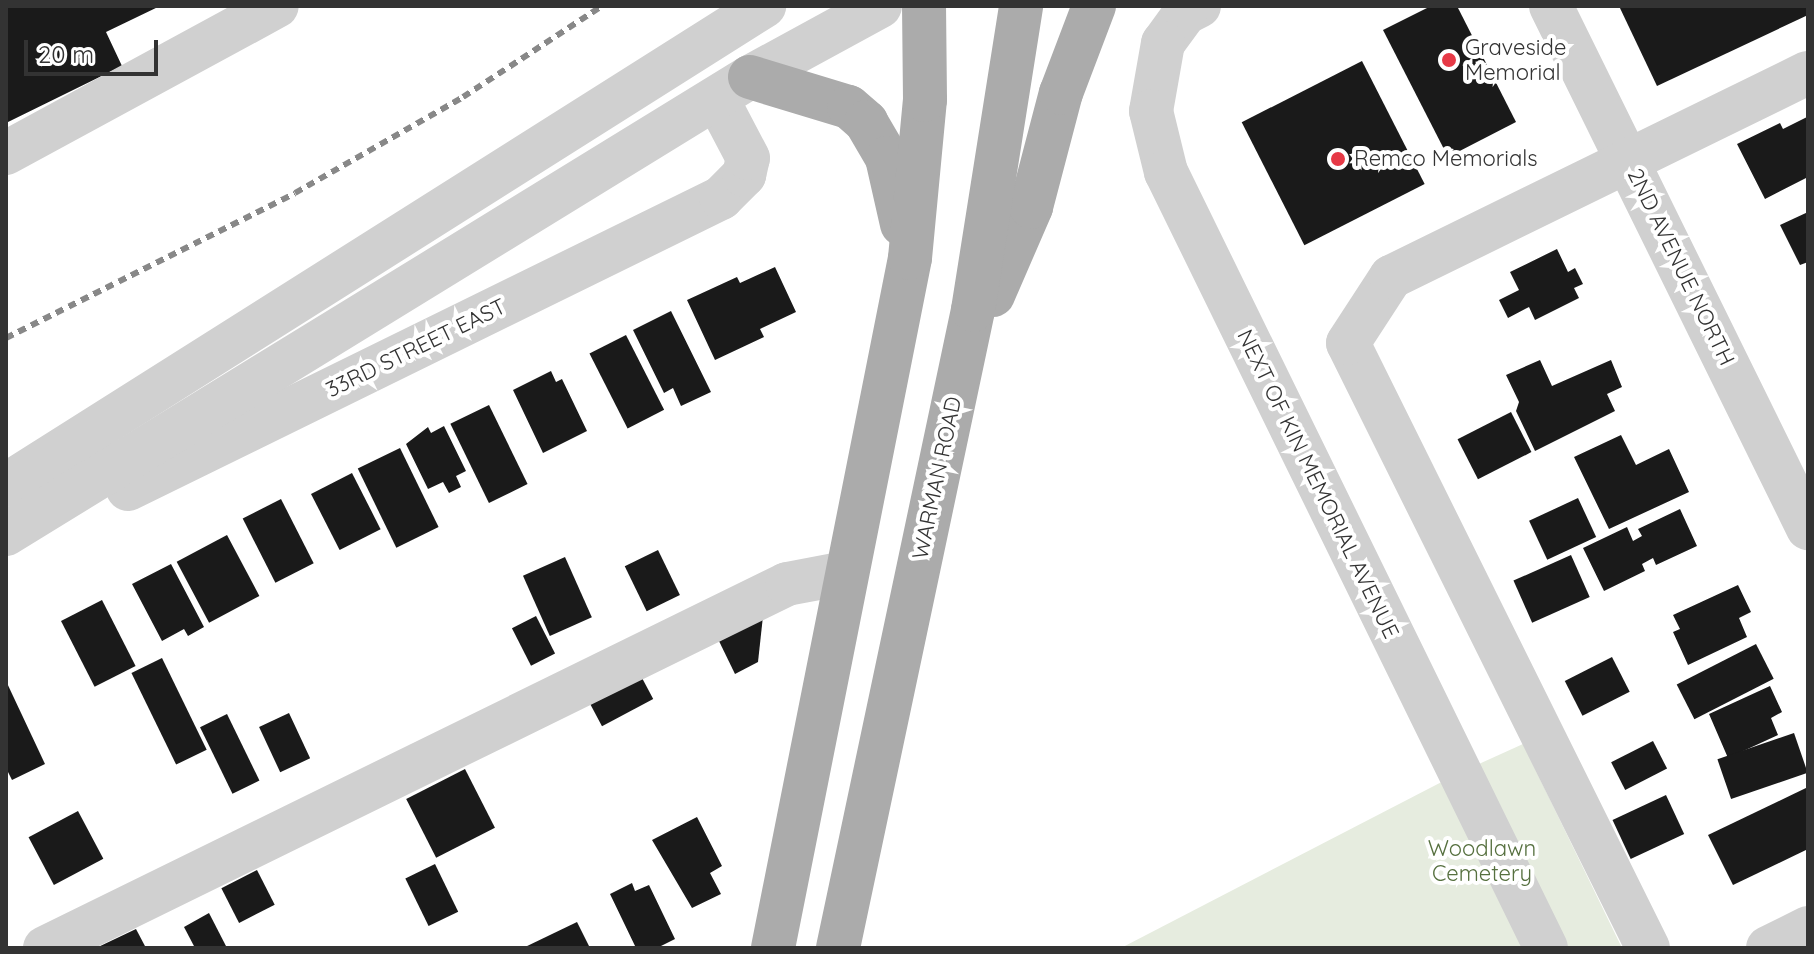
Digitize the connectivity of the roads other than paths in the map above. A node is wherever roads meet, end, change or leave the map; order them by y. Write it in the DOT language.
graph roads {
  1 [pos="277,6"];
  2 [pos="764,6"];
  3 [pos="880,6"];
  4 [pos="924,6"];
  5 [pos="1021,6"];
  6 [pos="1094,6"];
  7 [pos="1551,6"];
  8 [pos="1192,9"];
  9 [pos="1808,73"];
  10 [pos="734,88"];
  11 [pos="6,153"];
  12 [pos="1630,162"];
  13 [pos="910,258"];
  14 [pos="957,383"];
  15 [pos="6,485"];
  16 [pos="1808,528"];
  17 [pos="6,534"];
  18 [pos="6,549"];
  19 [pos="846,573"];
  20 [pos="1808,928"];
  21 [pos="45,948"];
  22 [pos="773,948"];
  23 [pos="838,948"];
  24 [pos="1546,948"];
  25 [pos="1648,948"];
  26 [pos="1768,948"];
  1 -- 11 [label="street"];
  2 -- 15 [label="street"];
  3 -- 10 [label="street, 33RD STREET EAST"];
  4 -- 13 [label="main road"];
  5 -- 14 [label="main road, WARMAN ROAD"];
  6 -- 14 [label="main road"];
  7 -- 12 [label="street, 2ND AVENUE NORTH"];
  8 -- 24 [label="street, NEXT OF KIN MEMORIAL AVENUE"];
  9 -- 12 [label="street"];
  10 -- 13 [label="main road"];
  10 -- 17 [label="street, 33RD STREET EAST"];
  10 -- 18 [label="street, 33RD STREET EAST"];
  12 -- 16 [label="street, 2ND AVENUE NORTH"];
  12 -- 25 [label="street"];
  13 -- 19 [label="main road"];
  14 -- 23 [label="main road, WARMAN ROAD"];
  19 -- 21 [label="street"];
  19 -- 22 [label="main road"];
  20 -- 26 [label="street"];
}
